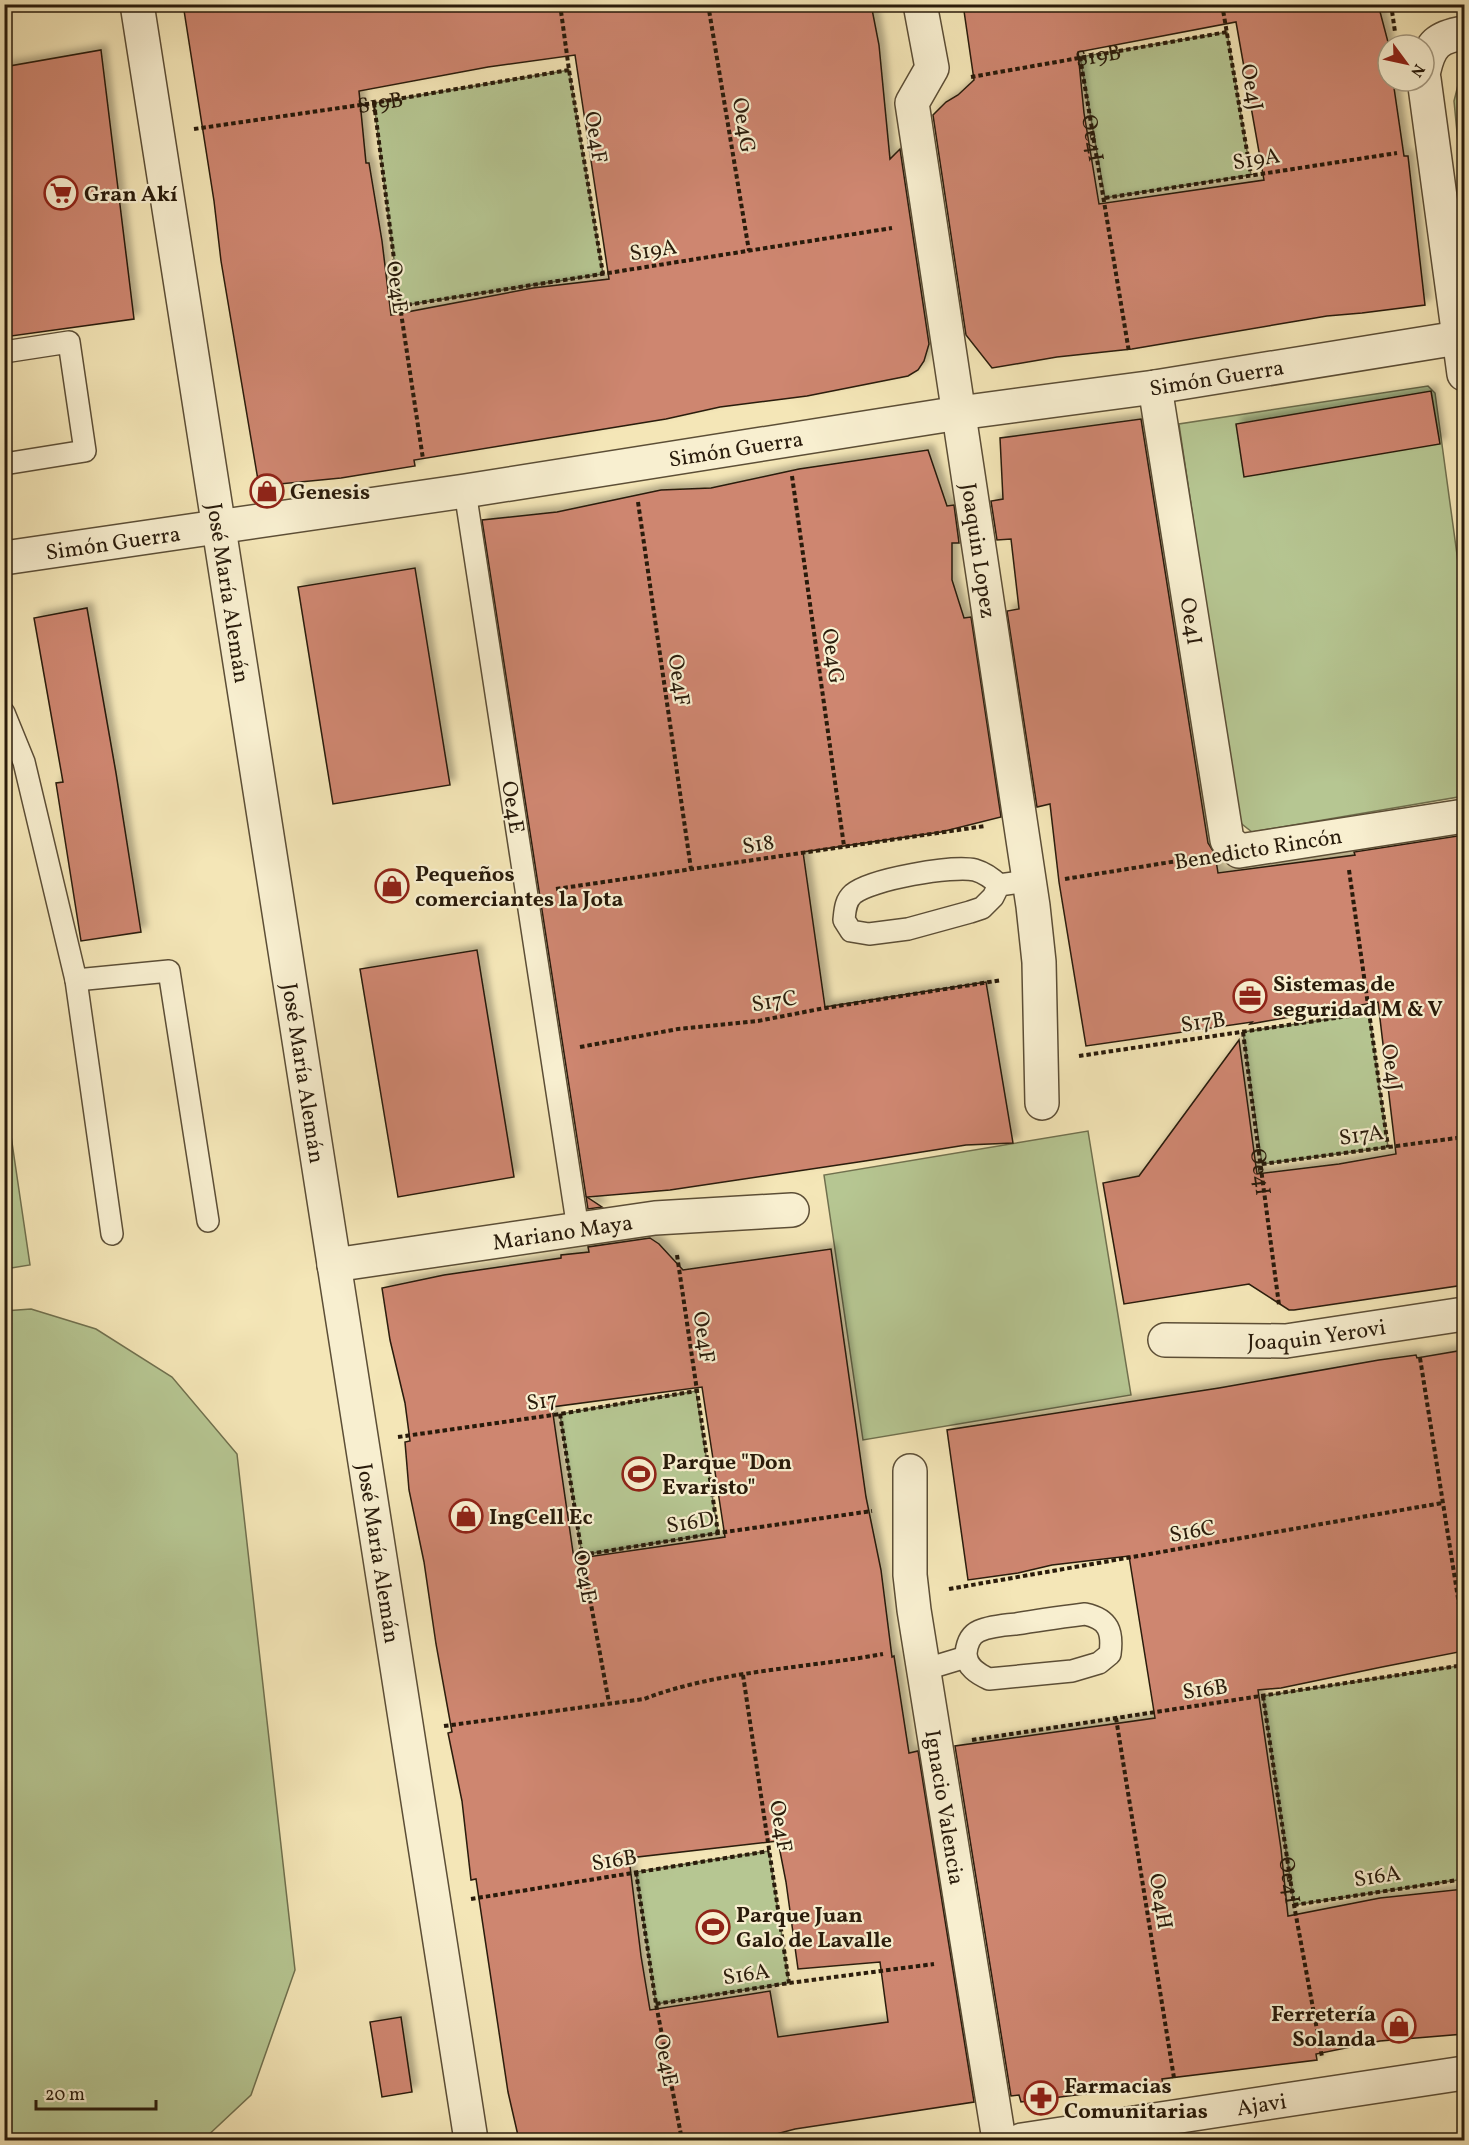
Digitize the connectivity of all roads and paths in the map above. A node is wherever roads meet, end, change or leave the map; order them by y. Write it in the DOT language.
graph roads {
  1 [pos="137,4"];
  2 [pos="560,4"];
  3 [pos="708,4"];
  4 [pos="920,4"];
  5 [pos="1222,4"];
  6 [pos="1391,4"];
  7 [pos="1227,32"];
  8 [pos="1395,32"];
  9 [pos="1464,33"];
  10 [pos="1436,52"];
  11 [pos="1080,57"];
  12 [pos="569,70"];
  13 [pos="970,78"];
  14 [pos="1429,93"];
  15 [pos="374,103"];
  16 [pos="191,129"];
  17 [pos="1401,153"];
  18 [pos="1251,175"];
  19 [pos="1104,198"];
  20 [pos="899,227"];
  21 [pos="749,251"];
  22 [pos="603,274"];
  23 [pos="400,306"];
  24 [pos="1462,338"];
  25 [pos="4,352"];
  26 [pos="1130,363"];
  27 [pos="1464,374"];
  28 [pos="1155,387"];
  29 [pos="959,413"];
  30 [pos="423,460"];
  31 [pos="4,464"];
  32 [pos="792,471"];
  33 [pos="465,491"];
  34 [pos="637,495"];
  35 [pos="220,528"];
  36 [pos="4,558"];
  37 [pos="4,713"];
  38 [pos="1464,816"];
  39 [pos="995,824"];
  40 [pos="844,846"];
  41 [pos="1239,851"];
  42 [pos="1348,860"];
  43 [pos="691,869"];
  44 [pos="1063,879"];
  45 [pos="1014,883"];
  46 [pos="527,894"];
  47 [pos="1003,979"];
  48 [pos="76,980"];
  49 [pos="1369,1013"];
  50 [pos="1243,1032"];
  51 [pos="550,1051"];
  52 [pos="1077,1056"];
  53 [pos="1042,1103"];
  54 [pos="1464,1137"];
  55 [pos="1388,1147"];
  56 [pos="1262,1164"];
  57 [pos="792,1210"];
  58 [pos="208,1221"];
  59 [pos="578,1229"];
  60 [pos="112,1234"];
  61 [pos="676,1252"];
  62 [pos="334,1265"];
  63 [pos="1279,1311"];
  64 [pos="1464,1314"];
  65 [pos="1165,1340"];
  66 [pos="1419,1350"];
  67 [pos="696,1391"];
  68 [pos="560,1414"];
  69 [pos="393,1438"];
  70 [pos="910,1471"];
  71 [pos="1442,1503"];
  72 [pos="874,1511"];
  73 [pos="718,1533"];
  74 [pos="582,1555"];
  75 [pos="948,1589"];
  76 [pos="1464,1636"];
  77 [pos="886,1653"];
  78 [pos="966,1658"];
  79 [pos="1464,1665"];
  80 [pos="924,1670"];
  81 [pos="743,1675"];
  82 [pos="1263,1696"];
  83 [pos="609,1703"];
  84 [pos="1116,1718"];
  85 [pos="438,1727"];
  86 [pos="962,1742"];
  87 [pos="769,1851"];
  88 [pos="636,1872"];
  89 [pos="1464,1879"];
  90 [pos="464,1900"];
  91 [pos="1294,1905"];
  92 [pos="938,1964"];
  93 [pos="789,1983"];
  94 [pos="656,2004"];
  95 [pos="1324,2063"];
  96 [pos="1464,2073"];
  97 [pos="1176,2090"];
  98 [pos="471,2140"];
  99 [pos="682,2140"];
  100 [pos="999,2140"];
  101 [pos="1022,2140"];
  1 -- 35 [label="street, José María Alemán"];
  2 -- 12 [label="path, Oe4F"];
  3 -- 21 [label="path, Oe4G"];
  4 -- 29 [label="street, Joaquin Lopez"];
  5 -- 7 [label="path, Oe4J"];
  6 -- 8 [label="path"];
  7 -- 11 [label="path, S19B"];
  7 -- 18 [label="path, Oe4J"];
  9 -- 10 [label="street"];
  11 -- 13 [label="path, S19B"];
  11 -- 19 [label="path, Oe4I"];
  12 -- 15 [label="path, S19B"];
  12 -- 22 [label="path, Oe4F"];
  14 -- 24 [label="street"];
  15 -- 16 [label="path, S19B"];
  15 -- 23 [label="path, Oe4E"];
  17 -- 18 [label="path, S19A"];
  18 -- 19 [label="path, S19A"];
  19 -- 26 [label="path, Oe4I"];
  20 -- 21 [label="path, S19A"];
  21 -- 22 [label="path, S19A"];
  22 -- 23 [label="path, S19A"];
  23 -- 30 [label="path, Oe4E"];
  24 -- 27 [label="street"];
  24 -- 28 [label="street, Simón Guerra"];
  25 -- 31 [label="lane"];
  28 -- 29 [label="street, Simón Guerra"];
  28 -- 41 [label="street, Oe4I"];
  29 -- 33 [label="street, Simón Guerra"];
  29 -- 45 [label="street, Joaquin Lopez"];
  32 -- 40 [label="path, Oe4G"];
  33 -- 35 [label="street, Simón Guerra"];
  33 -- 46 [label="lane, Oe4E"];
  34 -- 43 [label="path, Oe4F"];
  35 -- 36 [label="street, Simón Guerra"];
  35 -- 62 [label="street, José María Alemán"];
  37 -- 48 [label="lane"];
  38 -- 41 [label="street, Benedicto Rincón"];
  39 -- 40 [label="path, S18"];
  40 -- 43 [label="path, S18"];
  41 -- 44 [label="path, Benedicto Rincón"];
  42 -- 49 [label="path, Oe4J"];
  43 -- 46 [label="path, S18"];
  45 -- 45 [label="lane"];
  45 -- 53 [label="street, Joaquin Lopez"];
  46 -- 51 [label="lane, Oe4E"];
  47 -- 51 [label="path, S17C"];
  48 -- 58 [label="lane"];
  48 -- 60 [label="lane"];
  49 -- 50 [label="path, S17B"];
  49 -- 55 [label="path, Oe4J"];
  50 -- 52 [label="path, S17B"];
  50 -- 56 [label="path, Oe4I"];
  51 -- 59 [label="lane, Oe4E"];
  54 -- 55 [label="path, S17A"];
  55 -- 56 [label="path, S17A"];
  56 -- 63 [label="path, Oe4I"];
  57 -- 59 [label="street, Mariano Maya"];
  59 -- 62 [label="street, Mariano Maya"];
  61 -- 67 [label="path, Oe4F"];
  62 -- 98 [label="street, José María Alemán"];
  64 -- 65 [label="street, Joaquin Yerovi"];
  66 -- 71 [label="path"];
  67 -- 68 [label="path, S17"];
  67 -- 73 [label="path, Oe4F"];
  68 -- 69 [label="path, S17"];
  68 -- 74 [label="path, Oe4E"];
  70 -- 80 [label="street, Ignacio Valencia"];
  71 -- 75 [label="path, S16C"];
  71 -- 76 [label="path"];
  72 -- 73 [label="path, S16D"];
  73 -- 74 [label="path, S16D"];
  74 -- 83 [label="path, Oe4E"];
  77 -- 81 [label="path"];
  78 -- 78 [label="lane"];
  78 -- 80 [label="lane"];
  79 -- 82 [label="path, S16B"];
  80 -- 100 [label="street, Ignacio Valencia"];
  81 -- 83 [label="path"];
  81 -- 87 [label="path, Oe4F"];
  82 -- 84 [label="path, S16B"];
  82 -- 91 [label="path, Oe4I"];
  83 -- 85 [label="path"];
  84 -- 86 [label="path, S16B"];
  84 -- 97 [label="path, Oe4H"];
  87 -- 88 [label="path, S16B"];
  87 -- 93 [label="path, Oe4F"];
  88 -- 90 [label="path, S16B"];
  88 -- 94 [label="path, Oe4E"];
  89 -- 91 [label="path, S16A"];
  91 -- 95 [label="path, Oe4I"];
  92 -- 93 [label="path, S16A"];
  93 -- 94 [label="path, S16A"];
  94 -- 99 [label="path, Oe4E"];
  96 -- 101 [label="street, Ajavi"];
}
